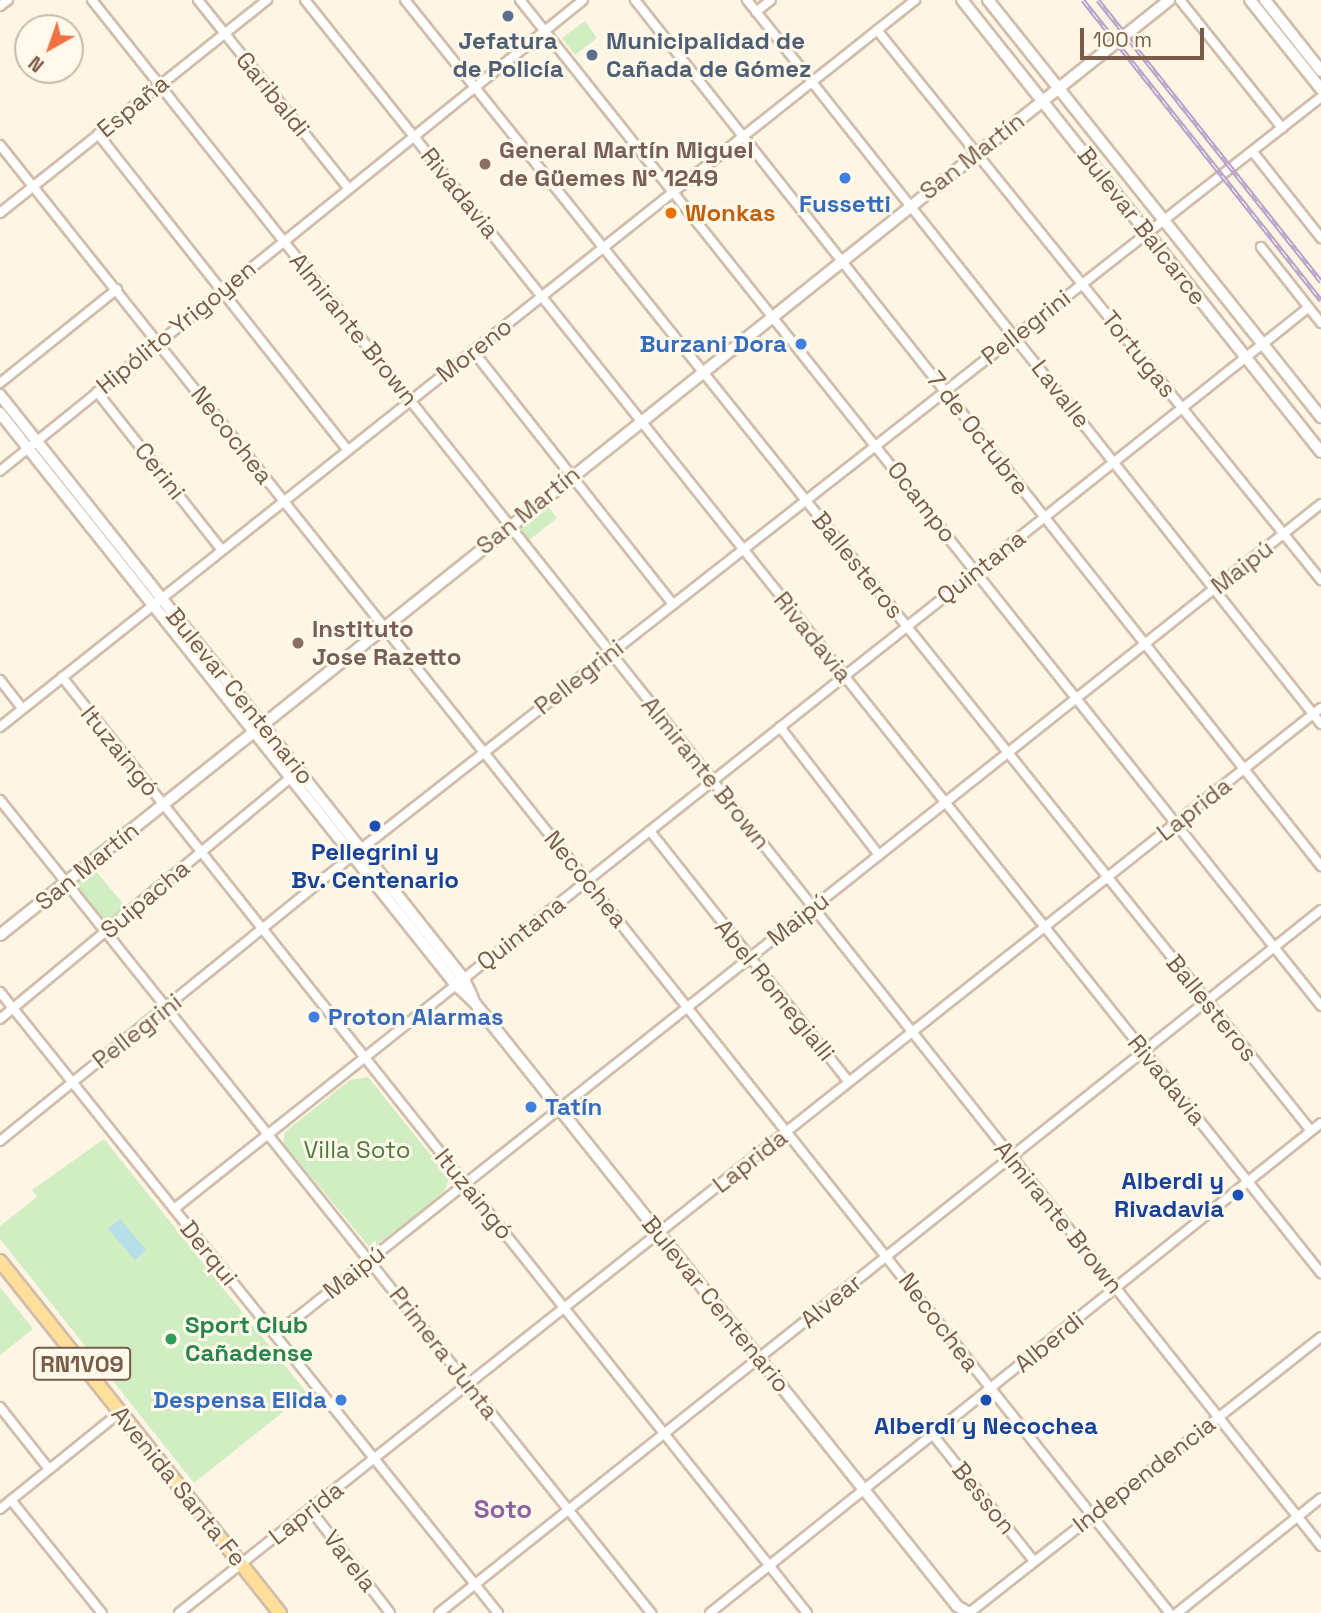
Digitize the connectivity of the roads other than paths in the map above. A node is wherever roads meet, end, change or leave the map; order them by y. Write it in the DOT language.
graph roads {
  1 [pos="8,0"];
  2 [pos="92,0"];
  3 [pos="198,0"];
  4 [pos="267,0"];
  5 [pos="305,0"];
  6 [pos="405,0"];
  7 [pos="520,0"];
  8 [pos="583,0"];
  9 [pos="635,0"];
  10 [pos="747,0"];
  11 [pos="771,0"];
  12 [pos="915,0"];
  13 [pos="962,0"];
  14 [pos="988,0"];
  15 [pos="1169,0"];
  16 [pos="1180,0"];
  17 [pos="1250,0"];
  18 [pos="1265,0"];
  19 [pos="0,6"];
  20 [pos="756,12"];
  21 [pos="544,30"];
  22 [pos="877,30"];
  23 [pos="225,33"];
  24 [pos="1321,71"];
  25 [pos="812,82"];
  26 [pos="160,85"];
  27 [pos="473,87"];
  28 [pos="1059,87"];
  29 [pos="1321,89"];
  30 [pos="1321,97"];
  31 [pos="1042,101"];
  32 [pos="1282,128"];
  33 [pos="98,134"];
  34 [pos="413,135"];
  35 [pos="743,136"];
  36 [pos="0,145"];
  37 [pos="1253,152"];
  38 [pos="976,153"];
  39 [pos="33,187"];
  40 [pos="348,188"];
  41 [pos="673,192"];
  42 [pos="910,205"];
  43 [pos="0,213"];
  44 [pos="1164,219"];
  45 [pos="1147,232"];
  46 [pos="1321,238"];
  47 [pos="283,240"];
  48 [pos="1261,247"];
  49 [pos="602,248"];
  50 [pos="841,260"];
  51 [pos="1082,284"];
  52 [pos="117,289"];
  53 [pos="222,289"];
  54 [pos="542,296"];
  55 [pos="1308,308"];
  56 [pos="772,315"];
  57 [pos="1321,323"];
  58 [pos="1014,336"];
  59 [pos="159,341"];
  60 [pos="1263,344"];
  61 [pos="473,351"];
  62 [pos="1246,357"];
  63 [pos="701,372"];
  64 [pos="0,383"];
  65 [pos="945,391"];
  66 [pos="97,392"];
  67 [pos="0,395"];
  68 [pos="410,401"];
  69 [pos="1182,408"];
  70 [pos="0,413"];
  71 [pos="1321,417"];
  72 [pos="640,420"];
  73 [pos="876,444"];
  74 [pos="33,445"];
  75 [pos="348,450"];
  76 [pos="1321,452"];
  77 [pos="1114,462"];
  78 [pos="0,471"];
  79 [pos="571,475"];
  80 [pos="806,500"];
  81 [pos="284,501"];
  82 [pos="1321,504"];
  83 [pos="1045,517"];
  84 [pos="509,524"];
  85 [pos="1284,534"];
  86 [pos="743,549"];
  87 [pos="222,550"];
  88 [pos="977,571"];
  89 [pos="1321,580"];
  90 [pos="1215,588"];
  91 [pos="157,601"];
  92 [pos="673,604"];
  93 [pos="907,626"];
  94 [pos="384,629"];
  95 [pos="1145,644"];
  96 [pos="611,653"];
  97 [pos="845,676"];
  98 [pos="62,677"];
  99 [pos="0,680"];
  100 [pos="1077,698"];
  101 [pos="22,708"];
  102 [pos="1321,708"];
  103 [pos="1313,714"];
  104 [pos="1321,724"];
  105 [pos="0,727"];
  106 [pos="780,727"];
  107 [pos="259,729"];
  108 [pos="484,752"];
  109 [pos="1008,752"];
  110 [pos="1243,770"];
  111 [pos="290,778"];
  112 [pos="713,781"];
  113 [pos="0,800"];
  114 [pos="945,802"];
  115 [pos="163,805"];
  116 [pos="1175,824"];
  117 [pos="650,831"];
  118 [pos="201,852"];
  119 [pos="357,852"];
  120 [pos="879,855"];
  121 [pos="1321,866"];
  122 [pos="1108,877"];
  123 [pos="588,880"];
  124 [pos="66,883"];
  125 [pos="813,907"];
  126 [pos="1321,910"];
  127 [pos="1045,927"];
  128 [pos="262,929"];
  129 [pos="105,932"];
  130 [pos="0,935"];
  131 [pos="1275,947"];
  132 [pos="748,959"];
  133 [pos="460,982"];
  134 [pos="0,992"];
  135 [pos="1207,1001"];
  136 [pos="1321,1006"];
  137 [pos="687,1007"];
  138 [pos="13,1008"];
  139 [pos="166,1010"];
  140 [pos="0,1019"];
  141 [pos="912,1032"];
  142 [pos="1144,1051"];
  143 [pos="365,1058"];
  144 [pos="72,1082"];
  145 [pos="849,1083"];
  146 [pos="560,1108"];
  147 [pos="1321,1123"];
  148 [pos="1311,1132"];
  149 [pos="270,1133"];
  150 [pos="785,1133"];
  151 [pos="0,1142"];
  152 [pos="1012,1157"];
  153 [pos="1248,1182"];
  154 [pos="465,1184"];
  155 [pos="174,1209"];
  156 [pos="659,1233"];
  157 [pos="888,1255"];
  158 [pos="370,1259"];
  159 [pos="0,1261"];
  160 [pos="1321,1273"];
  161 [pos="1116,1288"];
  162 [pos="564,1308"];
  163 [pos="275,1335"];
  164 [pos="1321,1337"];
  165 [pos="759,1358"];
  166 [pos="468,1384"];
  167 [pos="990,1389"];
  168 [pos="0,1408"];
  169 [pos="120,1412"];
  170 [pos="1218,1415"];
  171 [pos="664,1434"];
  172 [pos="933,1435"];
  173 [pos="374,1459"];
  174 [pos="49,1469"];
  175 [pos="865,1490"];
  176 [pos="1321,1498"];
  177 [pos="11,1500"];
  178 [pos="0,1508"];
  179 [pos="310,1509"];
  180 [pos="569,1510"];
  181 [pos="1092,1515"];
  182 [pos="1298,1517"];
  183 [pos="1321,1546"];
  184 [pos="1034,1561"];
  185 [pos="241,1564"];
  186 [pos="770,1566"];
  187 [pos="475,1585"];
  188 [pos="958,1610"];
  189 [pos="102,1613"];
  190 [pos="179,1613"];
  191 [pos="280,1613"];
  192 [pos="390,1613"];
  193 [pos="439,1613"];
  194 [pos="498,1613"];
  195 [pos="651,1613"];
  196 [pos="710,1613"];
  197 [pos="807,1613"];
  198 [pos="969,1613"];
  199 [pos="1170,1613"];
  200 [pos="1177,1613"];
  1 -- 19 [label="street"];
  2 -- 26 [label="street, Almirante Brown"];
  3 -- 23 [label="street, Garibaldi"];
  4 -- 23 [label="street, España"];
  5 -- 34 [label="street, Rivadavia"];
  6 -- 27 [label="street, Ballesteros"];
  7 -- 21 [label="street, Ocampo"];
  8 -- 21 [label="street, Hipólito Yrigoyen"];
  9 -- 35 [label="street, 7 de Octubre"];
  10 -- 20 [label="street, Lavalle"];
  11 -- 20 [label="street"];
  12 -- 22 [label="street, Moreno"];
  13 -- 31 [label="main road, Bulevar Balcarce"];
  14 -- 28 [label="main road, Bulevar Balcarce"];
  15 -- 28 [label="main road, San Martín"];
  16 -- 32 [label="street"];
  17 -- 29 [label="main road"];
  18 -- 24 [label="main road"];
  20 -- 25 [label="street, Lavalle"];
  21 -- 27 [label="street, Hipólito Yrigoyen"];
  21 -- 41 [label="street, Ocampo"];
  22 -- 25 [label="street, Moreno"];
  22 -- 38 [label="street, Tortugas"];
  23 -- 26 [label="street, España"];
  23 -- 40 [label="street, Garibaldi"];
  25 -- 35 [label="street, Moreno"];
  25 -- 42 [label="street, Lavalle"];
  26 -- 33 [label="street, España"];
  26 -- 47 [label="street, Almirante Brown"];
  27 -- 34 [label="street, Hipólito Yrigoyen"];
  27 -- 49 [label="street, Ballesteros"];
  28 -- 31 [label="main road, San Martín"];
  28 -- 44 [label="main road, Bulevar Balcarce"];
  30 -- 32 [label="street, Pellegrini"];
  31 -- 38 [label="main road, San Martín"];
  31 -- 45 [label="main road, Bulevar Balcarce"];
  32 -- 37 [label="street, Pellegrini"];
  33 -- 39 [label="street, España"];
  33 -- 53 [label="street"];
  34 -- 40 [label="street, Hipólito Yrigoyen"];
  34 -- 54 [label="street, Rivadavia"];
  35 -- 41 [label="street, Moreno"];
  35 -- 50 [label="street, 7 de Octubre"];
  36 -- 39 [label="street, Necochea"];
  37 -- 44 [label="street, Pellegrini"];
  37 -- 46 [label="street"];
  38 -- 42 [label="main road, San Martín"];
  38 -- 51 [label="street, Tortugas"];
  39 -- 43 [label="street, España"];
  39 -- 52 [label="street, Necochea"];
  40 -- 47 [label="street, Hipólito Yrigoyen"];
  41 -- 49 [label="street, Moreno"];
  41 -- 56 [label="street, Ocampo"];
  42 -- 50 [label="main road, San Martín"];
  42 -- 58 [label="street, Lavalle"];
  44 -- 45 [label="street, Pellegrini"];
  44 -- 60 [label="main road, Bulevar Balcarce"];
  45 -- 51 [label="street, Pellegrini"];
  45 -- 62 [label="main road, Bulevar Balcarce"];
  47 -- 53 [label="street, Hipólito Yrigoyen"];
  47 -- 68 [label="street, Almirante Brown"];
  48 -- 55 [label="street"];
  49 -- 54 [label="street, Moreno"];
  49 -- 63 [label="street, Ballesteros"];
  50 -- 56 [label="main road, San Martín"];
  50 -- 65 [label="street, 7 de Octubre"];
  51 -- 58 [label="street, Pellegrini"];
  51 -- 69 [label="street, Tortugas"];
  52 -- 59 [label="street, Necochea"];
  52 -- 64 [label="street"];
  53 -- 59 [label="street, Hipólito Yrigoyen"];
  53 -- 75 [label="street"];
  54 -- 61 [label="street, Moreno"];
  54 -- 72 [label="street, Rivadavia"];
  55 -- 57 [label="street"];
  55 -- 60 [label="street, Quintana"];
  56 -- 63 [label="main road, San Martín"];
  56 -- 73 [label="street, Ocampo"];
  58 -- 65 [label="street, Pellegrini"];
  58 -- 77 [label="street, Lavalle"];
  59 -- 66 [label="street, Hipólito Yrigoyen"];
  59 -- 81 [label="street, Necochea"];
  60 -- 62 [label="street, Quintana"];
  60 -- 71 [label="main road, Bulevar Balcarce"];
  61 -- 68 [label="street, Moreno"];
  61 -- 79 [label="street"];
  62 -- 69 [label="street, Quintana"];
  62 -- 76 [label="main road, Bulevar Balcarce"];
  63 -- 72 [label="main road, San Martín"];
  63 -- 80 [label="street, Ballesteros"];
  65 -- 73 [label="street, Pellegrini"];
  65 -- 83 [label="street, 7 de Octubre"];
  66 -- 74 [label="street, Hipólito Yrigoyen"];
  66 -- 87 [label="street, Cerini"];
  67 -- 74 [label="main road, Bulevar Centenario"];
  68 -- 75 [label="street, Moreno"];
  68 -- 84 [label="street, Almirante Brown"];
  69 -- 77 [label="street, Quintana"];
  69 -- 85 [label="street, Tortugas"];
  70 -- 74 [label="main road, Bulevar Centenario"];
  72 -- 79 [label="main road, San Martín"];
  72 -- 86 [label="street, Rivadavia"];
  73 -- 80 [label="street, Pellegrini"];
  73 -- 88 [label="street, Ocampo"];
  74 -- 78 [label="street, Hipólito Yrigoyen"];
  74 -- 91 [label="main road, Bulevar Centenario"];
  75 -- 81 [label="street, Moreno"];
  77 -- 83 [label="street, Quintana"];
  77 -- 90 [label="street, Lavalle"];
  79 -- 84 [label="main road, San Martín"];
  79 -- 92 [label="street"];
  80 -- 86 [label="street, Pellegrini"];
  80 -- 93 [label="street, Ballesteros"];
  81 -- 87 [label="street, Moreno"];
  81 -- 94 [label="street, Necochea"];
  82 -- 85 [label="street, Maipú"];
  83 -- 88 [label="street, Quintana"];
  83 -- 95 [label="street, 7 de Octubre"];
  84 -- 94 [label="main road, San Martín"];
  84 -- 96 [label="street, Almirante Brown"];
  85 -- 89 [label="street, Tortugas"];
  85 -- 90 [label="street, Maipú"];
  86 -- 92 [label="street, Pellegrini"];
  86 -- 97 [label="street, Rivadavia"];
  87 -- 91 [label="street, Moreno"];
  88 -- 93 [label="street, Quintana"];
  88 -- 100 [label="street, Ocampo"];
  90 -- 95 [label="street, Maipú"];
  90 -- 103 [label="street, Lavalle"];
  91 -- 98 [label="street, Moreno"];
  91 -- 107 [label="main road, Bulevar Centenario"];
  92 -- 96 [label="street, Pellegrini"];
  93 -- 97 [label="street, Quintana"];
  93 -- 109 [label="street, Ballesteros"];
  94 -- 107 [label="main road, San Martín"];
  94 -- 108 [label="street, Necochea"];
  95 -- 100 [label="street, Maipú"];
  95 -- 110 [label="street, 7 de Octubre"];
  96 -- 108 [label="street, Pellegrini"];
  96 -- 112 [label="street, Almirante Brown"];
  97 -- 106 [label="street, Quintana"];
  97 -- 114 [label="street, Rivadavia"];
  98 -- 101 [label="street, Moreno"];
  98 -- 115 [label="street, Ituzaingó"];
  99 -- 101 [label="street"];
  100 -- 109 [label="street, Maipú"];
  100 -- 116 [label="street, Ocampo"];
  101 -- 105 [label="street, Moreno"];
  102 -- 103 [label="street, Laprida"];
  103 -- 104 [label="street, Lavalle"];
  103 -- 110 [label="street, Laprida"];
  106 -- 112 [label="street, Quintana"];
  106 -- 120 [label="street"];
  107 -- 111 [label="main road, Bulevar Centenario"];
  107 -- 115 [label="main road, San Martín"];
  107 -- 119 [label="main road, Bulevar Centenario"];
  108 -- 119 [label="street, Pellegrini"];
  108 -- 123 [label="street, Necochea"];
  109 -- 114 [label="street, Maipú"];
  109 -- 122 [label="street, Ballesteros"];
  110 -- 116 [label="street, Laprida"];
  110 -- 121 [label="street, 7 de Octubre"];
  111 -- 118 [label="street, Suipacha"];
  111 -- 119 [label="main road, Bulevar Centenario"];
  112 -- 117 [label="street, Quintana"];
  112 -- 125 [label="street, Almirante Brown"];
  113 -- 124 [label="street, Primera Junta"];
  114 -- 120 [label="street, Maipú"];
  114 -- 127 [label="street, Rivadavia"];
  115 -- 118 [label="street, Ituzaingó"];
  115 -- 124 [label="main road, San Martín"];
  116 -- 122 [label="street, Laprida"];
  116 -- 131 [label="street, Ocampo"];
  117 -- 123 [label="street, Quintana"];
  117 -- 132 [label="street, Abel Romegialli"];
  118 -- 128 [label="street, Ituzaingó"];
  118 -- 129 [label="street, Suipacha"];
  119 -- 128 [label="street, Pellegrini"];
  119 -- 133 [label="main road, Bulevar Centenario"];
  120 -- 125 [label="street, Maipú"];
  122 -- 127 [label="street, Laprida"];
  122 -- 135 [label="street, Ballesteros"];
  123 -- 133 [label="street, Quintana"];
  123 -- 137 [label="street, Necochea"];
  124 -- 129 [label="street, Primera Junta"];
  124 -- 130 [label="main road, San Martín"];
  125 -- 132 [label="street, Maipú"];
  125 -- 141 [label="street, Almirante Brown"];
  126 -- 131 [label="street, Alvear"];
  127 -- 141 [label="street, Laprida"];
  127 -- 142 [label="street, Rivadavia"];
  128 -- 139 [label="street, Pellegrini"];
  128 -- 143 [label="street, Ituzaingó"];
  129 -- 138 [label="street, Suipacha"];
  129 -- 139 [label="street, Primera Junta"];
  131 -- 135 [label="street, Alvear"];
  131 -- 136 [label="street, Ocampo"];
  132 -- 137 [label="street, Maipú"];
  132 -- 145 [label="street, Abel Romegialli"];
  133 -- 143 [label="street, Quintana"];
  133 -- 146 [label="main road, Bulevar Centenario"];
  134 -- 138 [label="street, Derqui"];
  135 -- 142 [label="street, Alvear"];
  135 -- 148 [label="street, Ballesteros"];
  137 -- 146 [label="street, Maipú"];
  137 -- 150 [label="street, Necochea"];
  138 -- 140 [label="street, Suipacha"];
  138 -- 144 [label="street, Derqui"];
  139 -- 144 [label="street, Pellegrini"];
  139 -- 149 [label="street, Primera Junta"];
  141 -- 145 [label="street, Laprida"];
  141 -- 152 [label="street, Almirante Brown"];
  142 -- 152 [label="street, Alvear"];
  142 -- 153 [label="street, Rivadavia"];
  143 -- 149 [label="street, Quintana"];
  143 -- 154 [label="street, Ituzaingó"];
  144 -- 151 [label="street, Pellegrini"];
  144 -- 155 [label="street, Derqui"];
  145 -- 150 [label="street, Laprida"];
  146 -- 154 [label="street, Maipú"];
  146 -- 156 [label="main road, Bulevar Centenario"];
  147 -- 148 [label="street, Alberdi"];
  148 -- 153 [label="street, Alberdi"];
  149 -- 155 [label="street, Quintana"];
  149 -- 158 [label="street, Primera Junta"];
  150 -- 156 [label="street, Laprida"];
  150 -- 157 [label="street, Necochea"];
  152 -- 157 [label="street, Alvear"];
  152 -- 161 [label="street, Almirante Brown"];
  153 -- 160 [label="street, Rivadavia"];
  153 -- 161 [label="street, Alberdi"];
  154 -- 158 [label="street, Maipú"];
  154 -- 162 [label="street, Ituzaingó"];
  155 -- 163 [label="street, Derqui"];
  156 -- 162 [label="street, Laprida"];
  156 -- 165 [label="main road, Bulevar Centenario"];
  157 -- 165 [label="street, Alvear"];
  157 -- 167 [label="street, Necochea"];
  158 -- 163 [label="street, Maipú"];
  158 -- 166 [label="street, Primera Junta"];
  159 -- 169 [label="main road, Avenida Santa Fe / RN1V09"];
  161 -- 167 [label="street, Alberdi"];
  161 -- 170 [label="street, Almirante Brown"];
  162 -- 166 [label="street, Laprida"];
  162 -- 171 [label="street, Ituzaingó"];
  163 -- 173 [label="street, Derqui"];
  164 -- 170 [label="street, Independencia"];
  165 -- 171 [label="street, Alvear"];
  165 -- 175 [label="main road, Bulevar Centenario"];
  166 -- 173 [label="street, Laprida"];
  166 -- 180 [label="street, Primera Junta"];
  167 -- 172 [label="street, Alberdi"];
  167 -- 181 [label="street, Necochea"];
  168 -- 174 [label="street"];
  169 -- 174 [label="street"];
  169 -- 185 [label="main road, Avenida Santa Fe / RN1V09"];
  170 -- 181 [label="street, Independencia"];
  170 -- 182 [label="street, Almirante Brown"];
  171 -- 180 [label="street, Alvear"];
  171 -- 186 [label="street, Ituzaingó"];
  172 -- 175 [label="street, Alberdi"];
  172 -- 184 [label="street, Besson"];
  173 -- 179 [label="street, Laprida"];
  173 -- 187 [label="street, Derqui"];
  174 -- 177 [label="street"];
  175 -- 186 [label="street, Alberdi"];
  175 -- 188 [label="main road, Bulevar Centenario"];
  176 -- 182 [label="street"];
  177 -- 178 [label="street"];
  177 -- 189 [label="street"];
  179 -- 185 [label="street, Laprida"];
  179 -- 192 [label="street, Varela"];
  180 -- 187 [label="street, Alvear"];
  180 -- 195 [label="street, Primera Junta"];
  181 -- 184 [label="street, Independencia"];
  181 -- 199 [label="street, Necochea"];
  182 -- 183 [label="street, Almirante Brown"];
  182 -- 200 [label="street"];
  184 -- 198 [label="street, Independencia"];
  185 -- 190 [label="street, Laprida"];
  185 -- 191 [label="main road, Avenida Santa Fe / RN1V09"];
  186 -- 196 [label="street, Alberdi"];
  186 -- 197 [label="street, Ituzaingó"];
  187 -- 193 [label="street, Alvear"];
  187 -- 194 [label="street, Derqui"];
  188 -- 198 [label="main road, Bulevar Centenario"];
}
